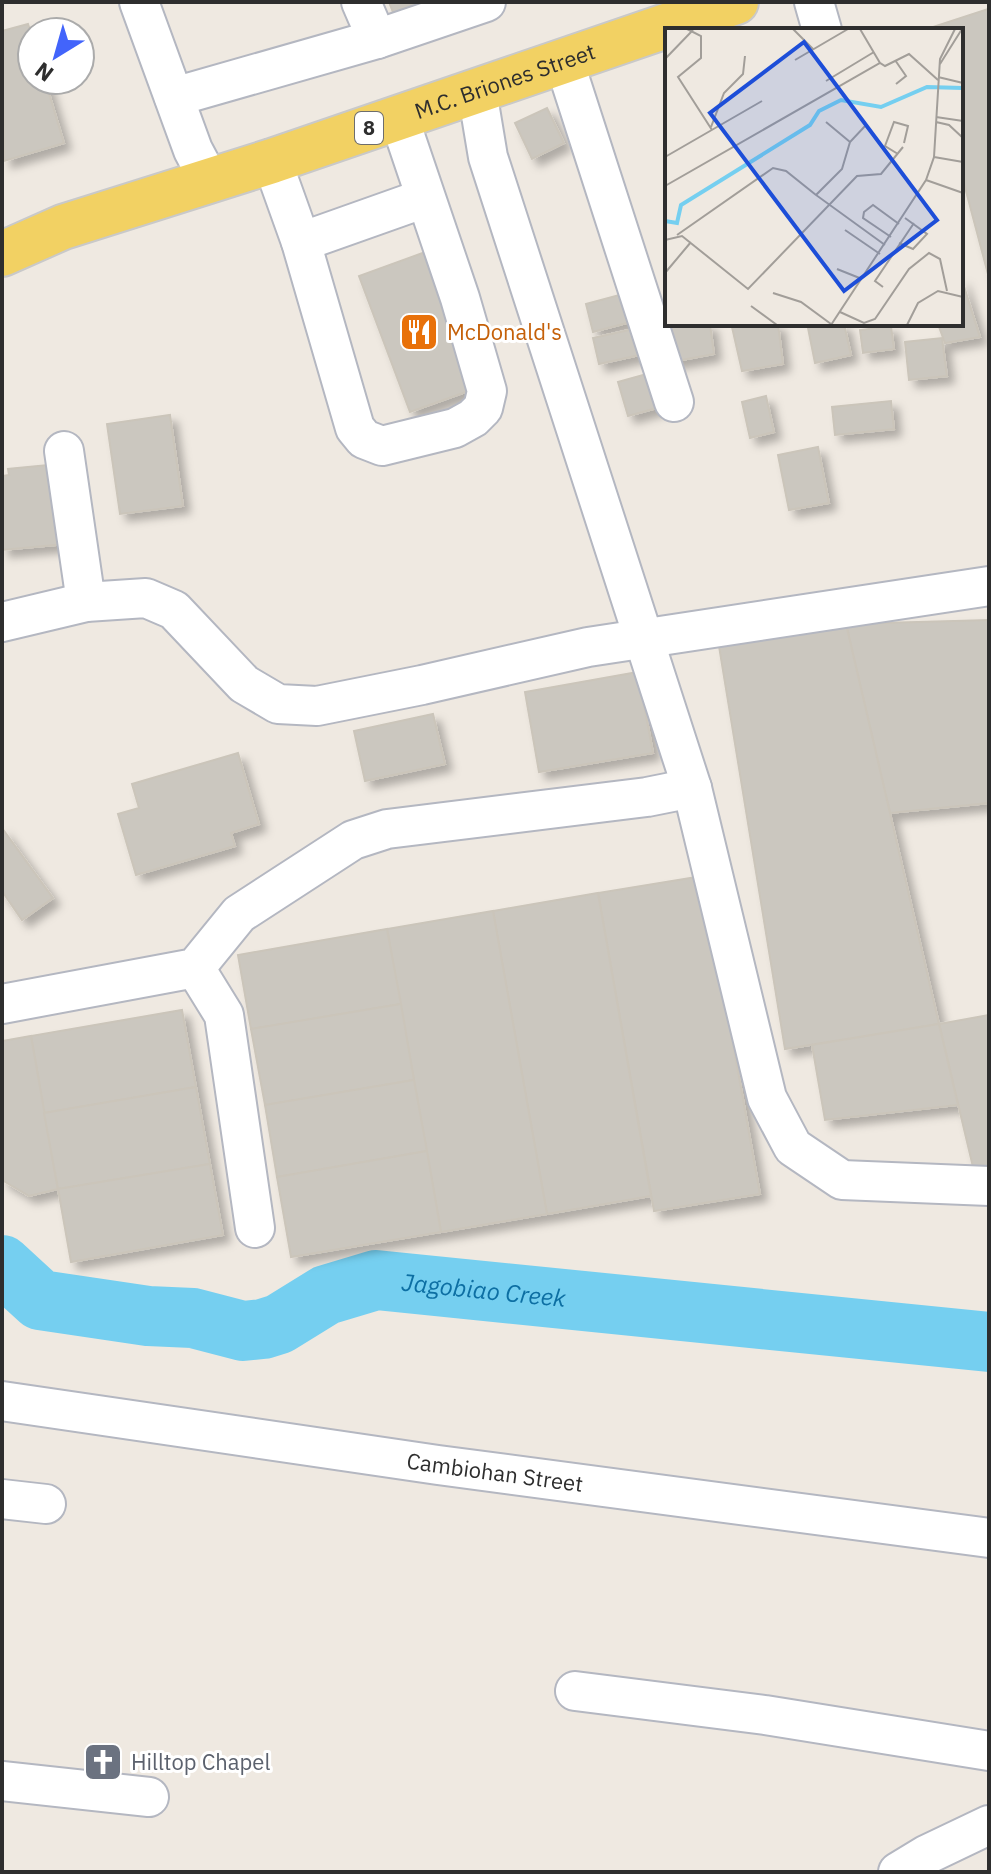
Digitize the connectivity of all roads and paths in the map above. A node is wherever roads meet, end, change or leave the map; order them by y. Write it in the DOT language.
graph roads {
  1 [pos="139,2"];
  2 [pos="361,2"];
  3 [pos="486,2"];
  4 [pos="736,2"];
  5 [pos="814,2"];
  6 [pos="821,28"];
  7 [pos="377,39"];
  8 [pos="564,61"];
  9 [pos="477,91"];
  10 [pos="174,97"];
  11 [pos="399,118"];
  12 [pos="272,161"];
  13 [pos="209,180"];
  14 [pos="425,198"];
  15 [pos="301,242"];
  16 [pos="2,254"];
  17 [pos="674,402"];
  18 [pos="64,451"];
  19 [pos="989,586"];
  20 [pos="86,602"];
  21 [pos="2,622"];
  22 [pos="643,637"];
  23 [pos="692,788"];
  24 [pos="195,968"];
  25 [pos="2,1004"];
  26 [pos="989,1186"];
  27 [pos="255,1228"];
  28 [pos="2,1401"];
  29 [pos="2,1499"];
  30 [pos="46,1504"];
  31 [pos="989,1538"];
  32 [pos="575,1691"];
  33 [pos="989,1751"];
  34 [pos="2,1781"];
  35 [pos="149,1797"];
  36 [pos="989,1825"];
  37 [pos="898,1872"];
  1 -- 10 [label="street"];
  2 -- 7 [label="street"];
  3 -- 7 [label="street"];
  4 -- 8 [label="main road, M.C. Briones Street / 8"];
  5 -- 6 [label="street"];
  7 -- 10 [label="street"];
  8 -- 9 [label="main road, M.C. Briones Street / 8"];
  8 -- 17 [label="street"];
  9 -- 11 [label="main road, M.C. Briones Street / 8"];
  9 -- 22 [label="street"];
  10 -- 13 [label="street"];
  11 -- 12 [label="main road, M.C. Briones Street / 8"];
  11 -- 14 [label="street"];
  12 -- 13 [label="main road, M.C. Briones Street / 8"];
  12 -- 15 [label="street"];
  13 -- 16 [label="main road, M.C. Briones Street / 8"];
  14 -- 15 [label="street"];
  14 -- 15 [label="street"];
  18 -- 20 [label="street"];
  19 -- 22 [label="street"];
  20 -- 21 [label="street"];
  20 -- 22 [label="street"];
  22 -- 23 [label="street"];
  23 -- 24 [label="street"];
  23 -- 26 [label="street"];
  24 -- 25 [label="street"];
  24 -- 27 [label="street"];
  28 -- 31 [label="street, Cambiohan Street"];
  29 -- 30 [label="street"];
  32 -- 33 [label="street"];
  34 -- 35 [label="street"];
  36 -- 37 [label="street"];
}
